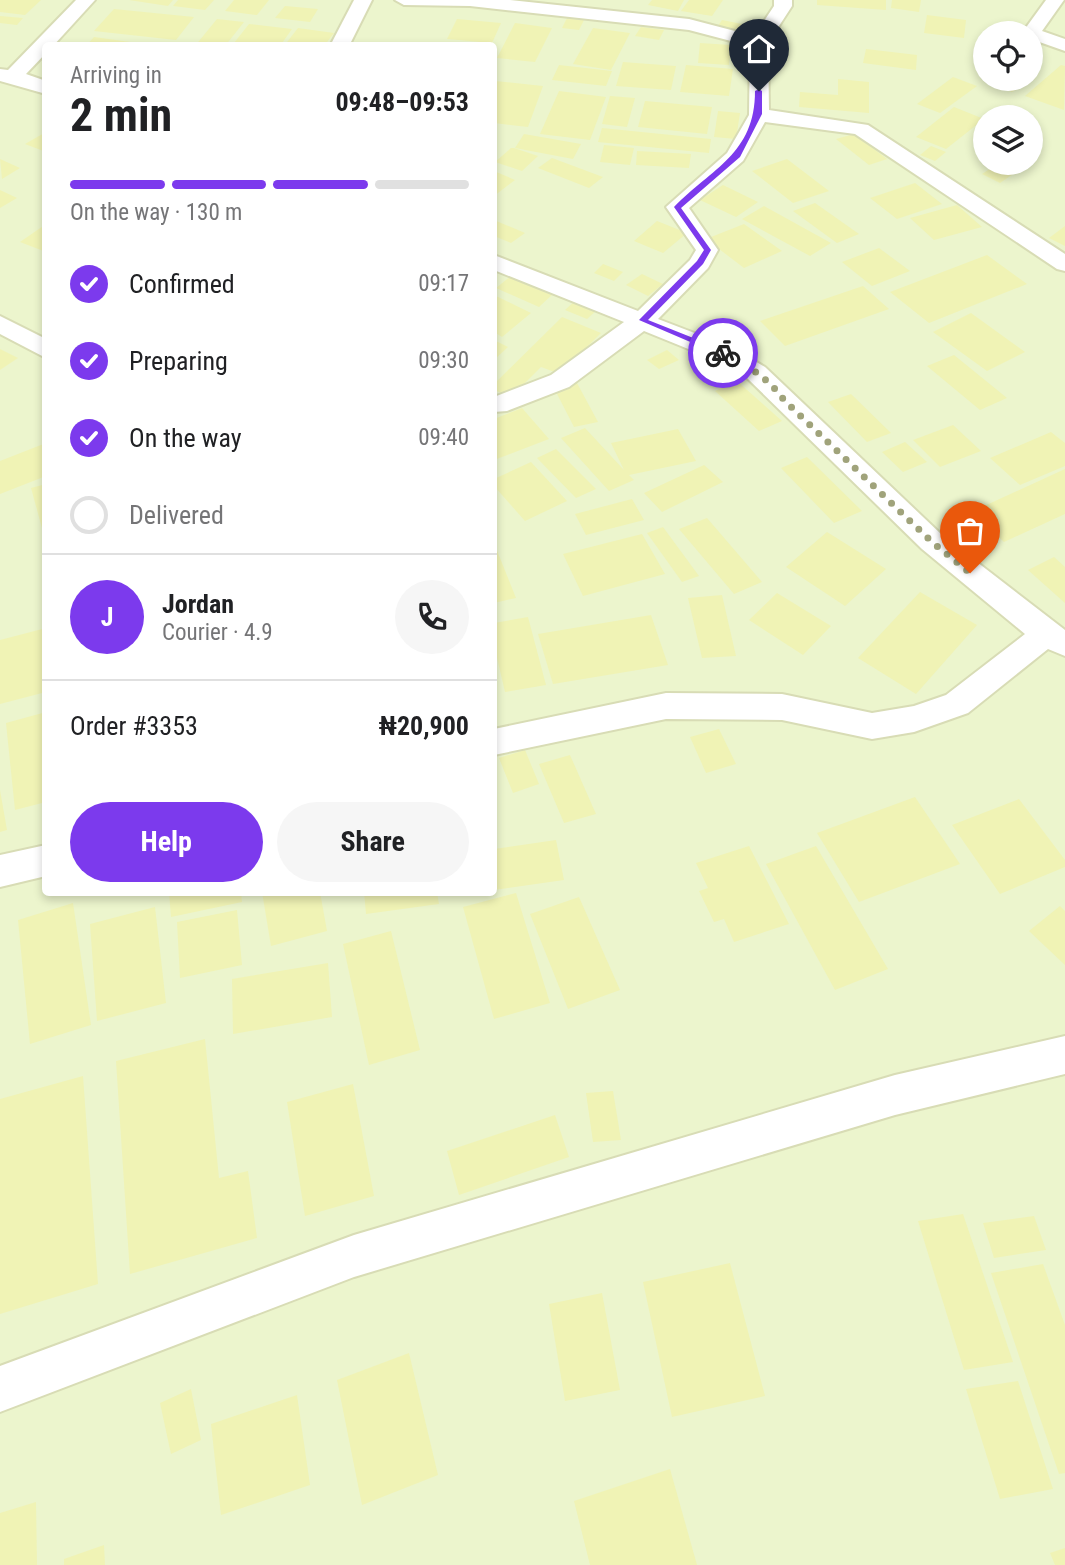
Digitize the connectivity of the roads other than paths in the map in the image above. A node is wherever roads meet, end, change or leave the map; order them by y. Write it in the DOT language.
graph roads {
  1 [pos="86,0"];
  2 [pos="363,0"];
  3 [pos="404,0"];
  4 [pos="783,0"];
  5 [pos="1055,0"];
  6 [pos="341,42"];
  7 [pos="759,43"];
  8 [pos="1065,46"];
  9 [pos="6,75"];
  10 [pos="42,87"];
  11 [pos="759,114"];
  12 [pos="497,263"];
  13 [pos="1065,264"];
  14 [pos="643,320"];
  15 [pos="0,324"];
  16 [pos="42,348"];
  17 [pos="498,405"];
  18 [pos="1056,639"];
  19 [pos="497,741"];
  20 [pos="42,861"];
  21 [pos="0,871"];
  22 [pos="1065,1055"];
  23 [pos="0,1389"];
  1 -- 9 [label="street"];
  2 -- 6 [label="street"];
  3 -- 7 [label="street"];
  4 -- 7 [label="street"];
  5 -- 8 [label="street"];
  7 -- 11 [label="street"];
  9 -- 10 [label="street"];
  11 -- 13 [label="street"];
  11 -- 14 [label="street"];
  12 -- 14 [label="street"];
  14 -- 17 [label="street"];
  14 -- 18 [label="street"];
  15 -- 16 [label="street"];
  18 -- 19 [label="street"];
  20 -- 21 [label="street"];
  22 -- 23 [label="street"];
}
